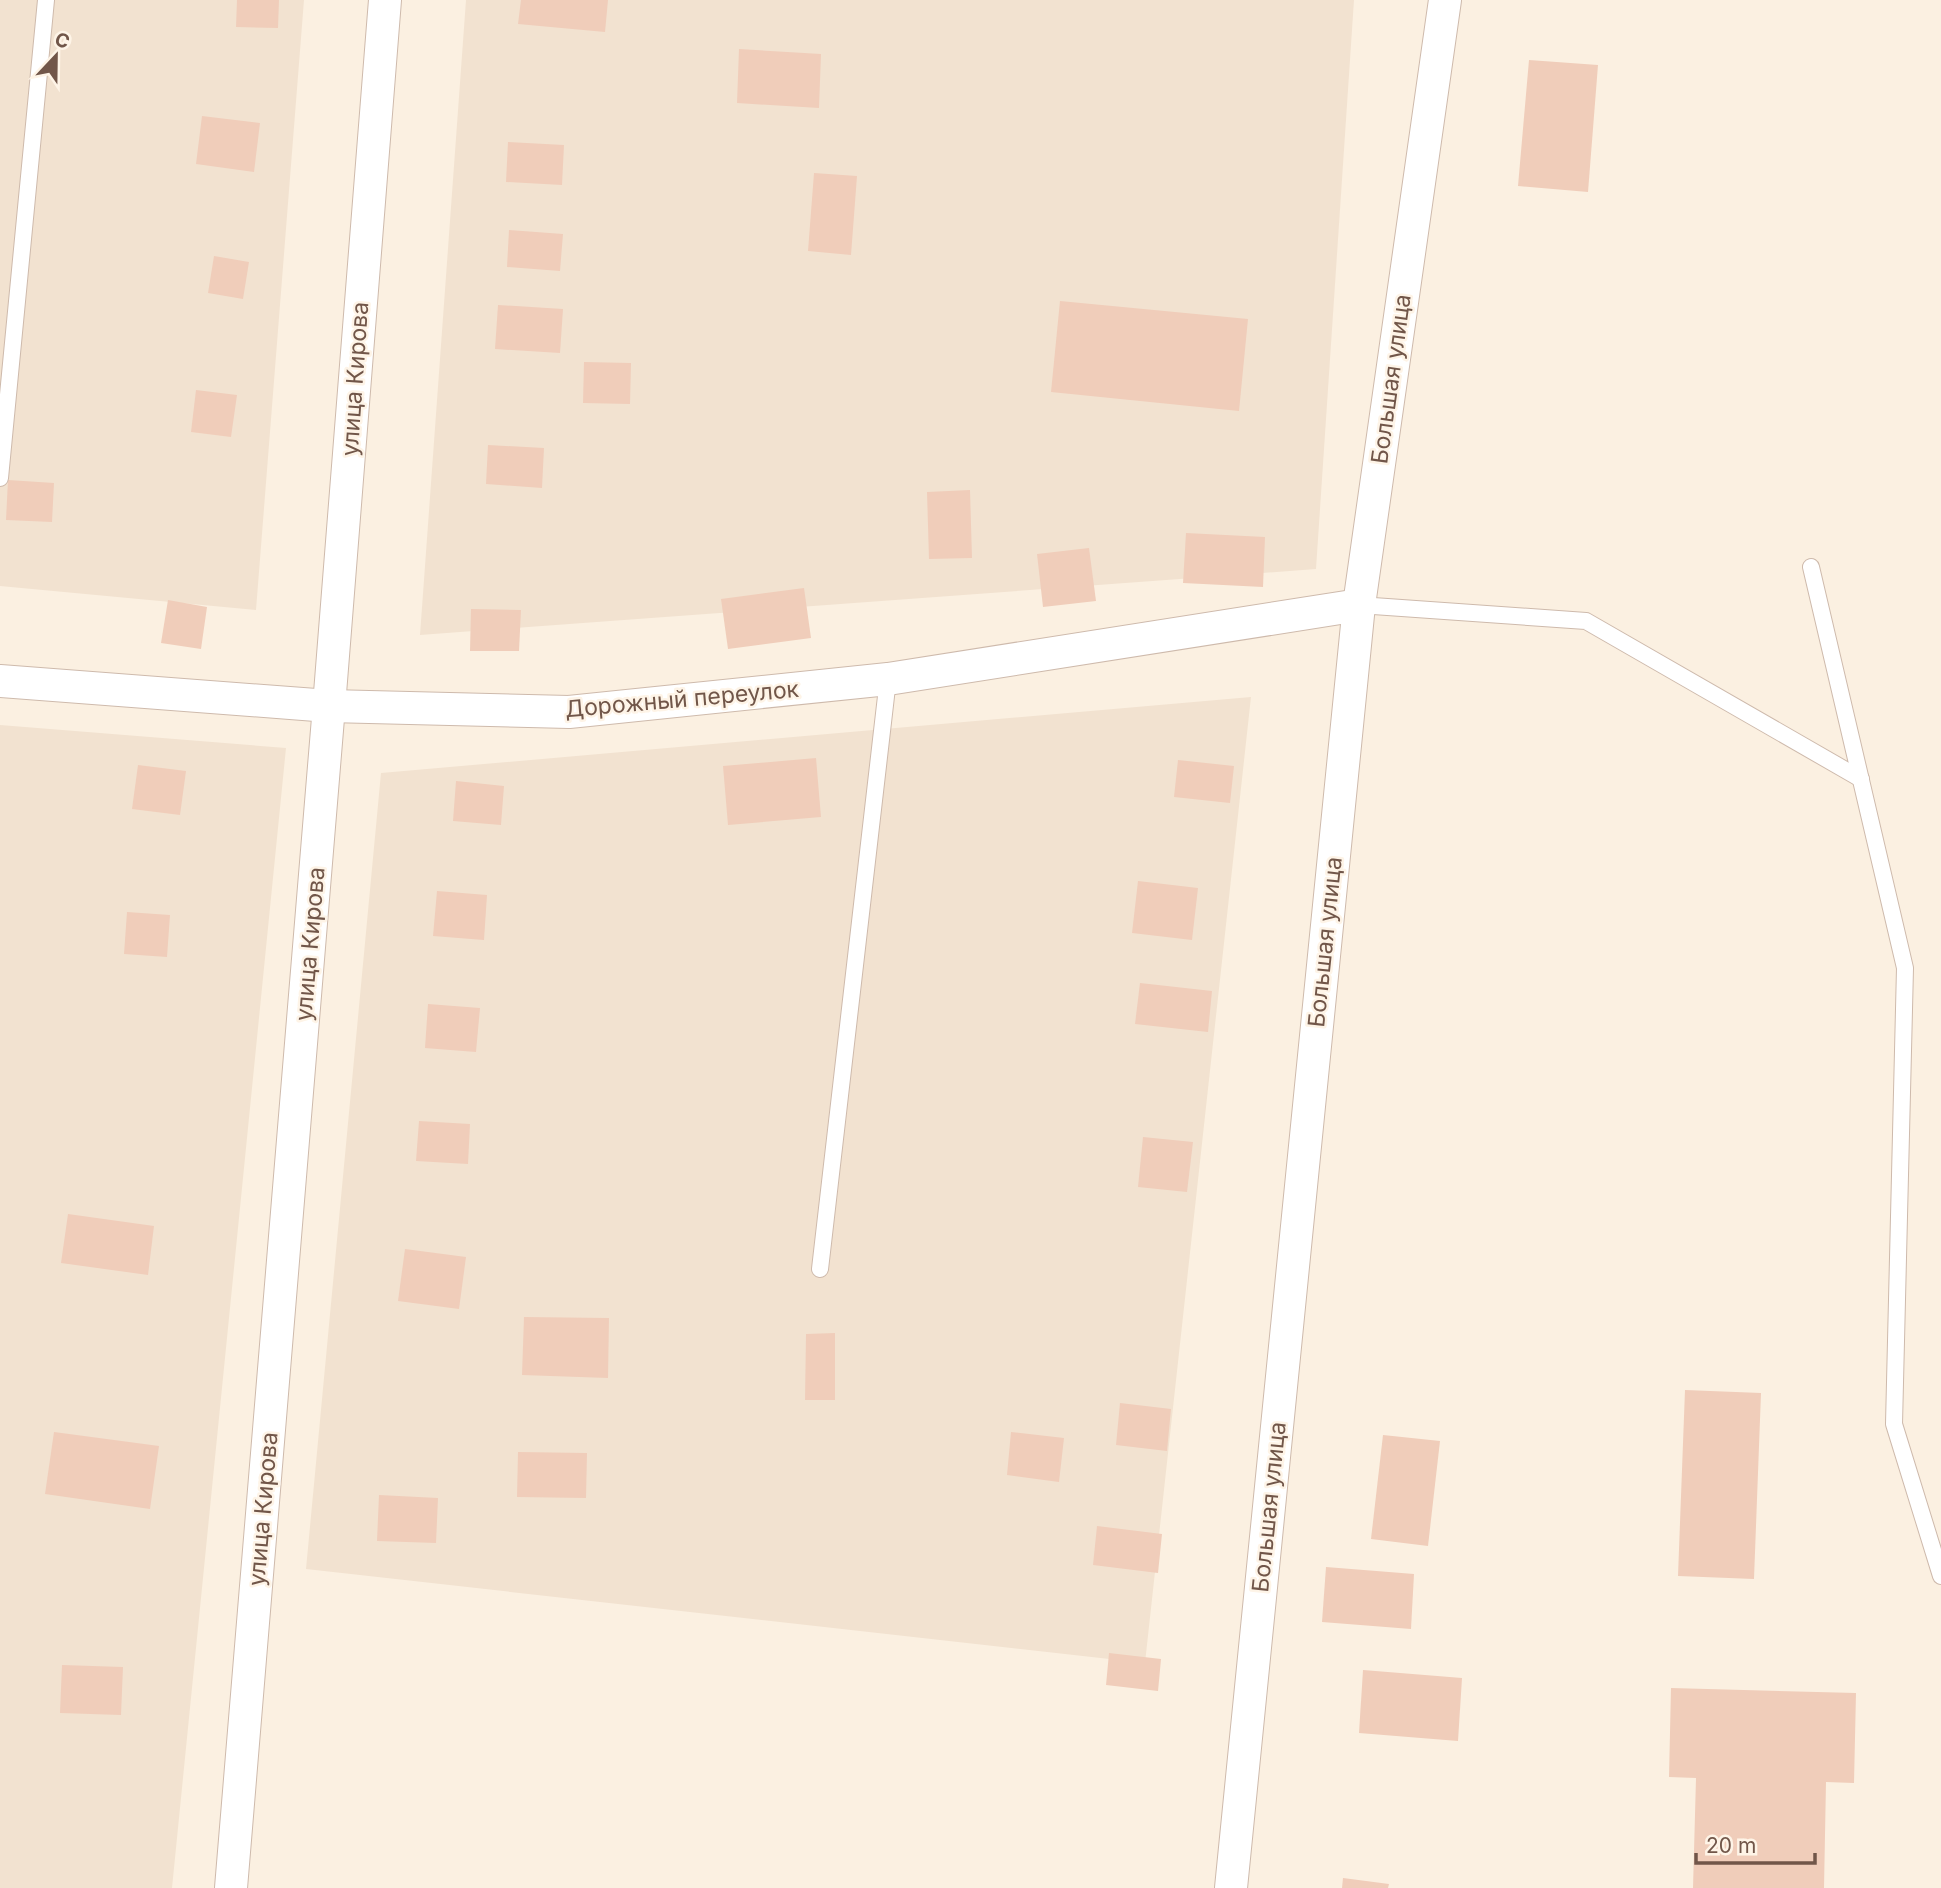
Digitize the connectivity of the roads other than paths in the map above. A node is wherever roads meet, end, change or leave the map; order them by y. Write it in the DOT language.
graph roads {
  1 [pos="46,0"];
  2 [pos="385,0"];
  3 [pos="1445,0"];
  4 [pos="0,478"];
  5 [pos="1811,567"];
  6 [pos="1359,605"];
  7 [pos="888,679"];
  8 [pos="0,681"];
  9 [pos="329,706"];
  10 [pos="1861,779"];
  11 [pos="820,1269"];
  12 [pos="1941,1576"];
  13 [pos="231,1888"];
  14 [pos="1231,1888"];
  1 -- 4 [label="lane"];
  2 -- 9 [label="street, улица Кирова"];
  3 -- 6 [label="street, Большая улица"];
  5 -- 10 [label="lane"];
  6 -- 7 [label="street, Дорожный переулок"];
  6 -- 10 [label="lane"];
  6 -- 14 [label="street, Большая улица"];
  7 -- 9 [label="street, Дорожный переулок"];
  7 -- 11 [label="lane"];
  8 -- 9 [label="street, Дорожный переулок"];
  9 -- 13 [label="street, улица Кирова"];
  10 -- 12 [label="lane"];
}
